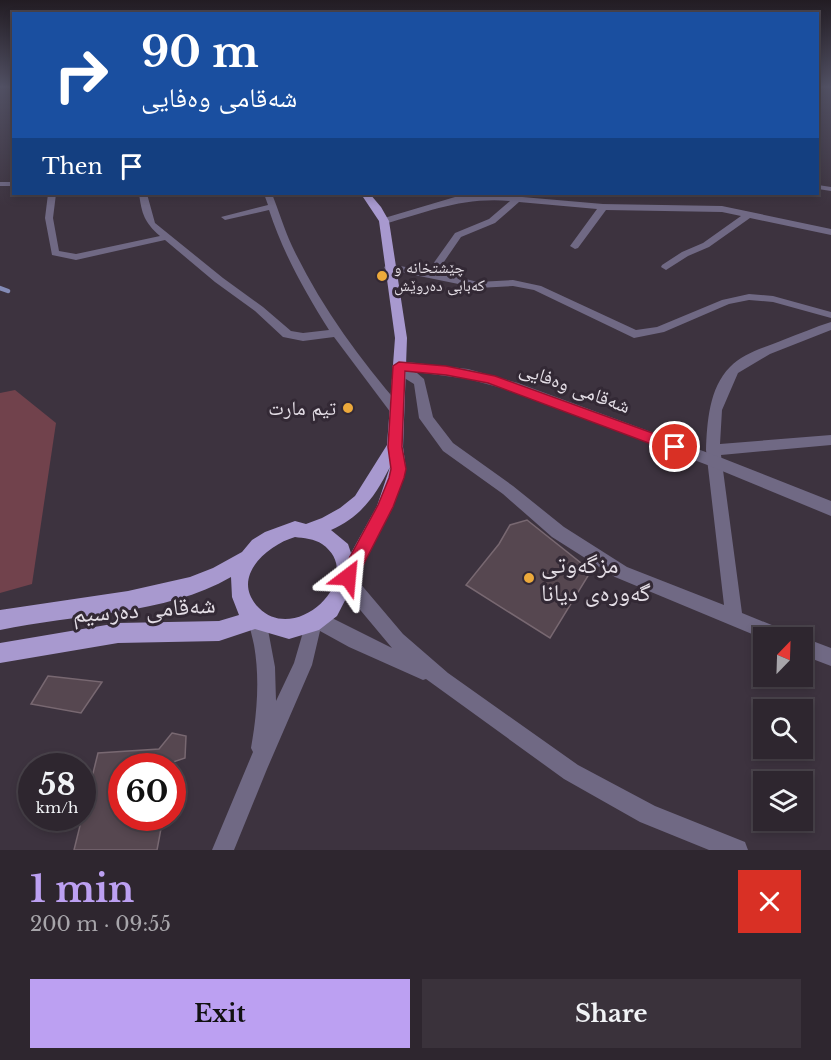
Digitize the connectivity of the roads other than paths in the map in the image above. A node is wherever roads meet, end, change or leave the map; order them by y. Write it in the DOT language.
graph roads {
  1 [pos="52,195"];
  2 [pos="144,195"];
  3 [pos="270,195"];
  4 [pos="366,195"];
  5 [pos="518,199"];
  6 [pos="272,207"];
  7 [pos="603,207"];
  8 [pos="749,214"];
  9 [pos="225,217"];
  10 [pos="384,221"];
  11 [pos="831,232"];
  12 [pos="168,237"];
  13 [pos="575,246"];
  14 [pos="389,267"];
  15 [pos="666,267"];
  16 [pos="431,274"];
  17 [pos="831,315"];
  18 [pos="831,326"];
  19 [pos="337,333"];
  20 [pos="399,369"];
  21 [pos="396,410"];
  22 [pos="831,440"];
  23 [pos="395,447"];
  24 [pos="715,456"];
  25 [pos="831,509"];
  26 [pos="309,530"];
  27 [pos="248,558"];
  28 [pos="347,579"];
  29 [pos="734,618"];
  30 [pos="256,619"];
  31 [pos="0,620"];
  32 [pos="316,620"];
  33 [pos="756,627"];
  34 [pos="813,650"];
  35 [pos="0,653"];
  36 [pos="831,657"];
  37 [pos="441,680"];
  38 [pos="258,764"];
  39 [pos="224,850"];
  40 [pos="737,850"];
  1 -- 12 [label="street"];
  2 -- 12 [label="street"];
  3 -- 6 [label="street"];
  4 -- 10 [label="main road"];
  5 -- 7 [label="street"];
  5 -- 10 [label="street"];
  5 -- 16 [label="street"];
  6 -- 9 [label="street"];
  6 -- 19 [label="street"];
  7 -- 8 [label="street"];
  7 -- 13 [label="street"];
  8 -- 11 [label="street"];
  8 -- 15 [label="street"];
  10 -- 14 [label="main road"];
  12 -- 19 [label="street"];
  14 -- 16 [label="street"];
  14 -- 20 [label="main road"];
  16 -- 17 [label="street"];
  18 -- 24 [label="street"];
  19 -- 21 [label="street"];
  20 -- 21 [label="main road"];
  20 -- 24 [label="street, شەقامی وەفایی"];
  20 -- 29 [label="street"];
  21 -- 23 [label="main road"];
  22 -- 24 [label="street"];
  23 -- 26 [label="main road"];
  23 -- 28 [label="main road"];
  24 -- 25 [label="street, شەقامی وەفایی"];
  24 -- 29 [label="street"];
  26 -- 27 [label="main road"];
  26 -- 28 [label="main road"];
  27 -- 30 [label="main road"];
  27 -- 31 [label="main road"];
  28 -- 32 [label="main road"];
  28 -- 37 [label="street"];
  29 -- 33 [label="street"];
  30 -- 32 [label="main road"];
  30 -- 35 [label="main road, شەقامی دەرسیم"];
  30 -- 38 [label="street"];
  32 -- 37 [label="street"];
  32 -- 38 [label="street"];
  34 -- 36 [label="street"];
  37 -- 40 [label="street"];
  38 -- 39 [label="street"];
}
